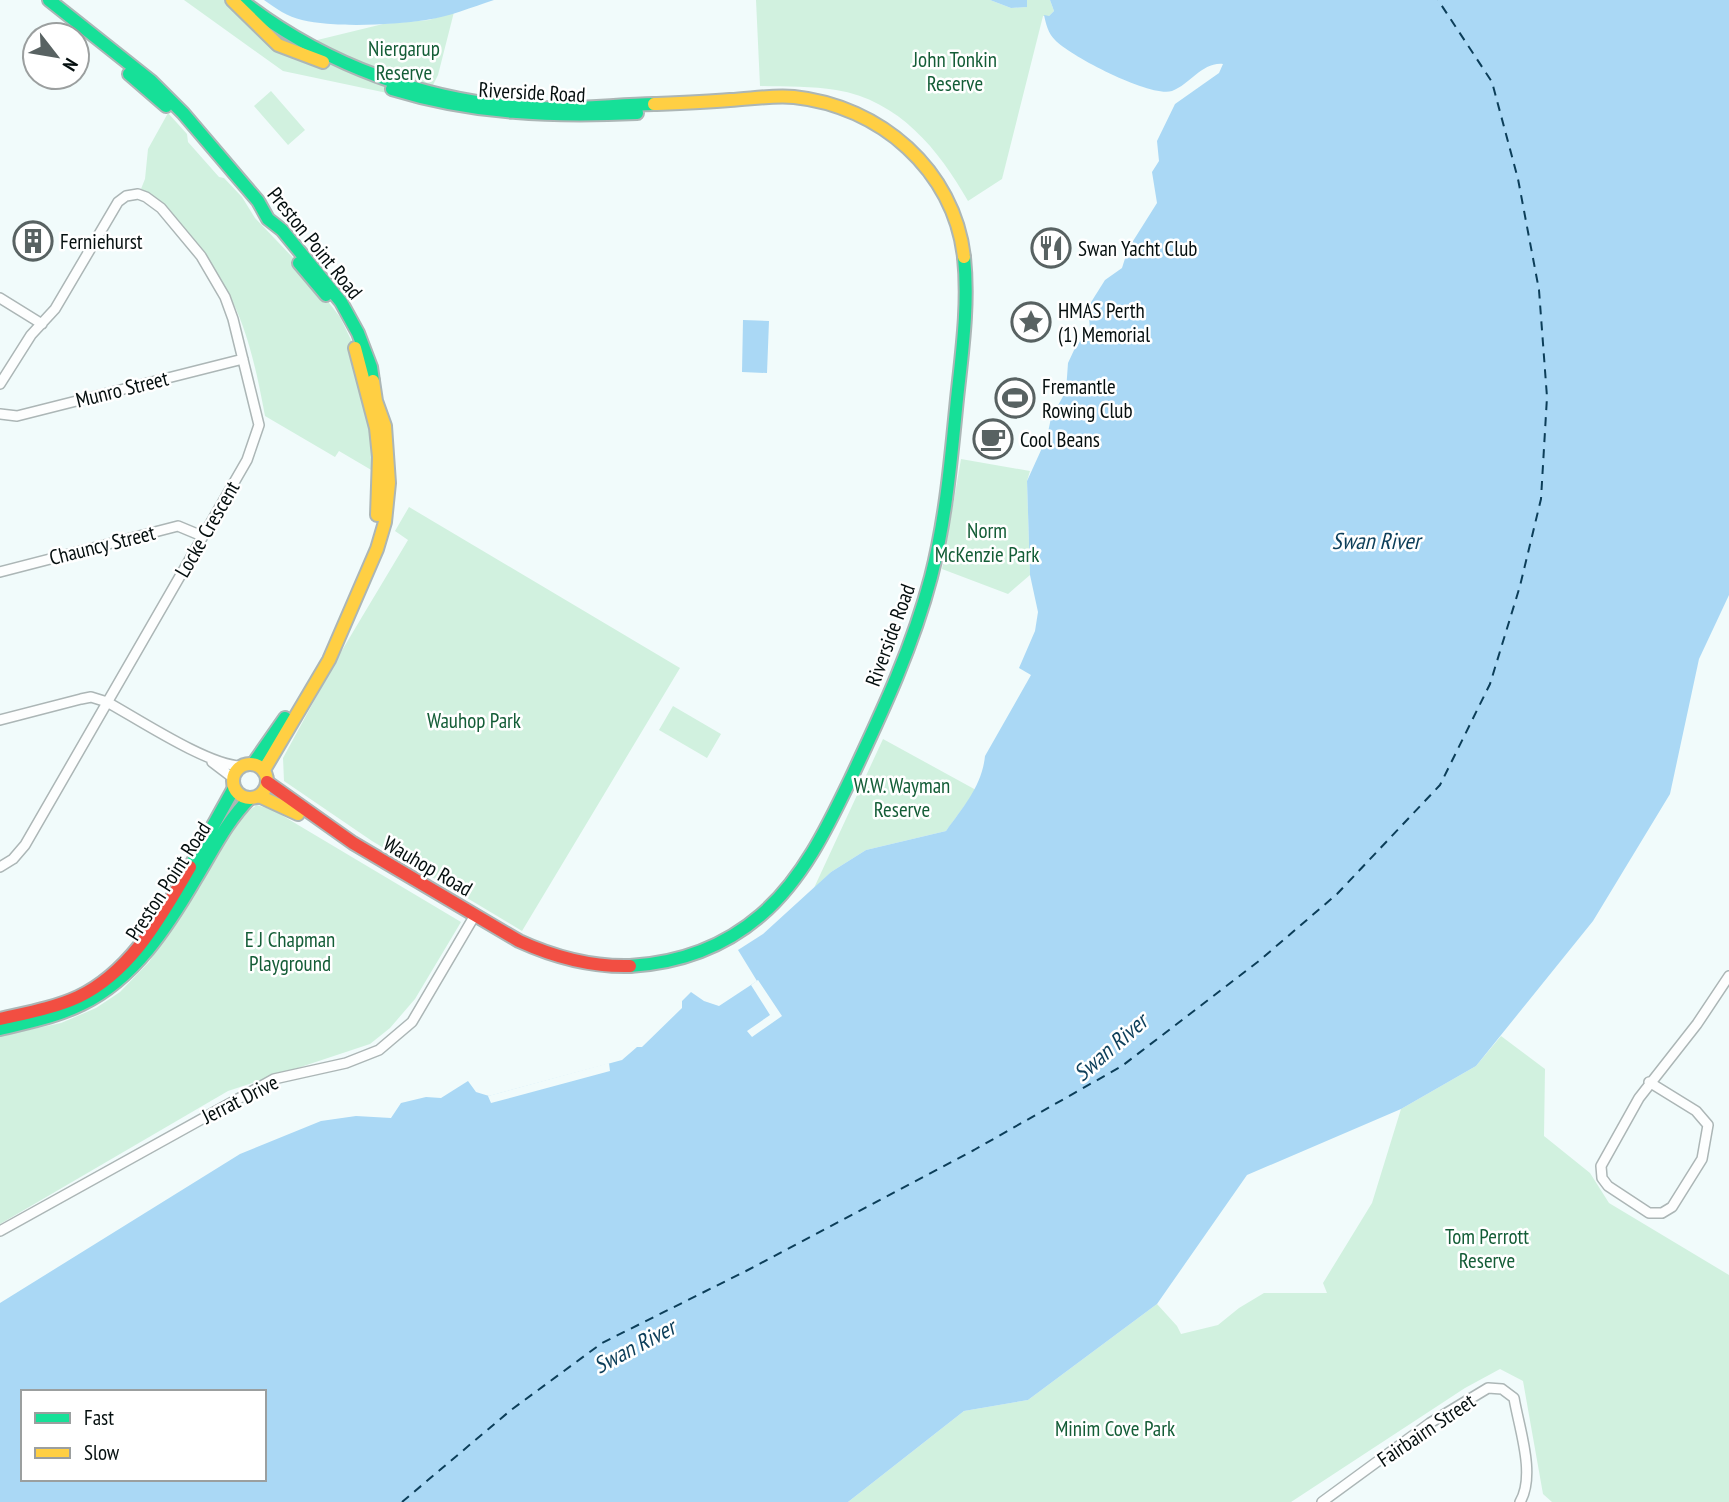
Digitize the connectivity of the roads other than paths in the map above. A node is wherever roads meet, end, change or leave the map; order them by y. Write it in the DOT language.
graph roads {
  1 [pos="38,0"];
  2 [pos="49,0"];
  3 [pos="232,0"];
  4 [pos="241,0"];
  5 [pos="815,103"];
  6 [pos="0,298"];
  7 [pos="42,324"];
  8 [pos="243,359"];
  9 [pos="0,384"];
  10 [pos="0,414"];
  11 [pos="202,536"];
  12 [pos="0,572"];
  13 [pos="107,702"];
  14 [pos="0,720"];
  15 [pos="204,755"];
  16 [pos="256,771"];
  17 [pos="234,783"];
  18 [pos="254,797"];
  19 [pos="362,849"];
  20 [pos="0,867"];
  21 [pos="475,915"];
  22 [pos="1729,976"];
  23 [pos="0,1019"];
  24 [pos="0,1029"];
  25 [pos="1650,1082"];
  26 [pos="0,1231"];
  27 [pos="1322,1502"];
  28 [pos="1520,1502"];
  1 -- 16 [label="street, Preston Point Road"];
  2 -- 16 [label="street, Preston Point Road"];
  3 -- 5 [label="street, Riverside Road"];
  4 -- 5 [label="street, Riverside Road"];
  5 -- 21 [label="street, Riverside Road"];
  6 -- 7 [label="street"];
  7 -- 8 [label="street, Locke Crescent"];
  7 -- 9 [label="street"];
  8 -- 10 [label="street, Munro Street"];
  8 -- 11 [label="street, Locke Crescent"];
  11 -- 12 [label="street, Chauncy Street"];
  11 -- 13 [label="street, Locke Crescent"];
  13 -- 14 [label="street"];
  13 -- 15 [label="street, Wauhop Road"];
  13 -- 20 [label="street, Locke Crescent"];
  15 -- 16 [label="street, Wauhop Road"];
  15 -- 17 [label="street, Wauhop Road"];
  16 -- 17 [label="street, Preston Point Road"];
  16 -- 18 [label="street, Preston Point Road"];
  16 -- 19 [label="street, Wauhop Road"];
  17 -- 18 [label="street, Wauhop Road"];
  17 -- 23 [label="street, Preston Point Road"];
  18 -- 19 [label="street, Wauhop Road"];
  18 -- 24 [label="street, Preston Point Road"];
  19 -- 21 [label="street, Wauhop Road"];
  21 -- 26 [label="street, Jerrat Drive"];
  22 -- 25 [label="street"];
  25 -- 25 [label="street"];
  27 -- 28 [label="street, Fairbairn Street"];
}
